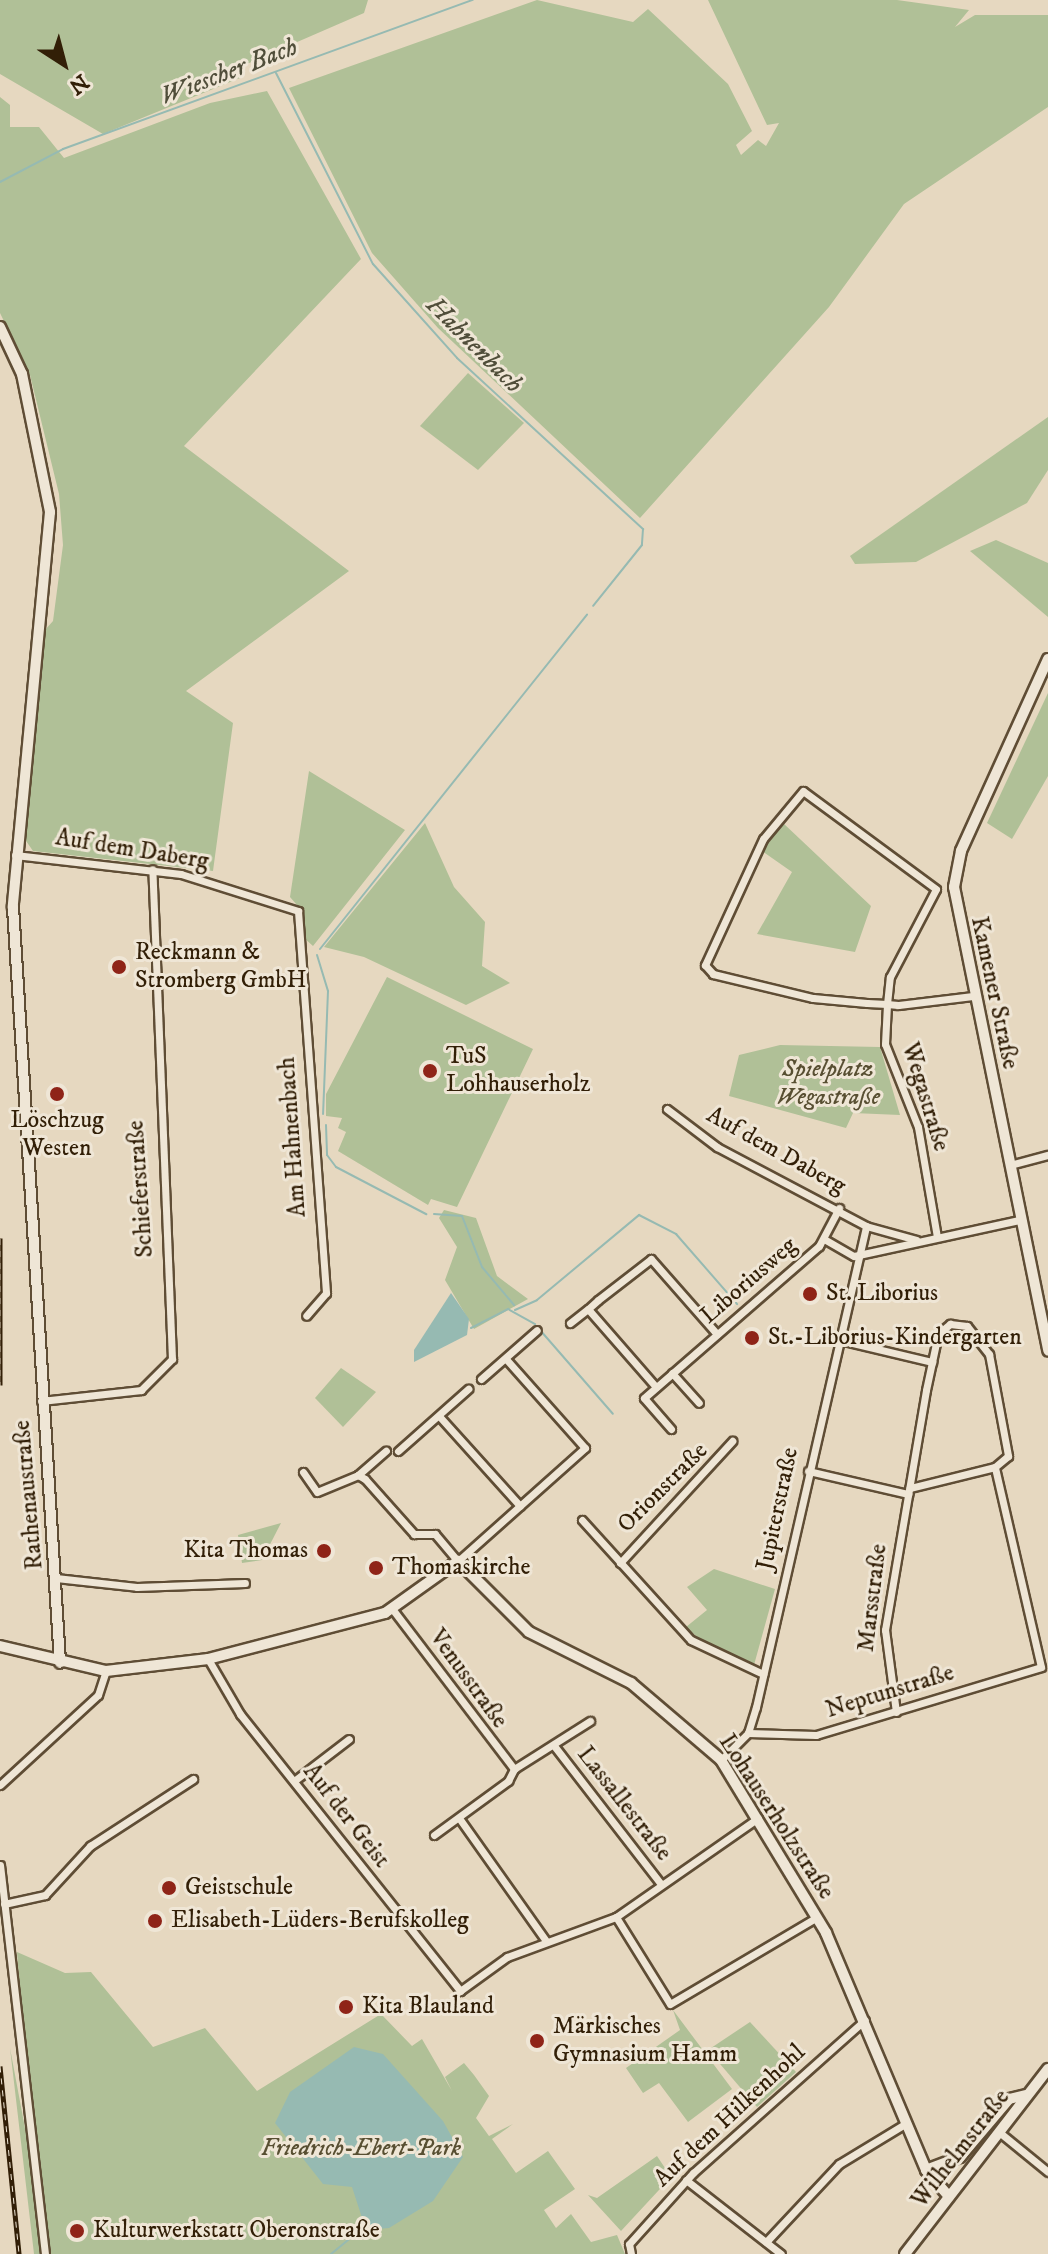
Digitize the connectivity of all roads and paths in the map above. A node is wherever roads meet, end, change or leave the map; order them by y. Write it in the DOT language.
graph roads {
  1 [pos="0,327"];
  2 [pos="1048,659"];
  3 [pos="14,855"];
  4 [pos="152,869"];
  5 [pos="299,947"];
  6 [pos="973,996"];
  7 [pos="887,1004"];
  8 [pos="667,1109"];
  9 [pos="1048,1155"];
  10 [pos="1010,1165"];
  11 [pos="839,1208"];
  12 [pos="1019,1220"];
  13 [pos="866,1226"];
  14 [pos="937,1237"];
  15 [pos="824,1239"];
  16 [pos="916,1240"];
  17 [pos="854,1256"];
  18 [pos="588,1309"];
  19 [pos="306,1316"];
  20 [pos="570,1323"];
  21 [pos="537,1330"];
  22 [pos="717,1334"];
  23 [pos="835,1339"];
  24 [pos="1048,1351"];
  25 [pos="505,1358"];
  26 [pos="932,1362"];
  27 [pos="672,1373"];
  28 [pos="481,1379"];
  29 [pos="656,1387"];
  30 [pos="468,1389"];
  31 [pos="41,1401"];
  32 [pos="699,1403"];
  33 [pos="439,1416"];
  34 [pos="671,1429"];
  35 [pos="732,1441"];
  36 [pos="386,1451"];
  37 [pos="398,1451"];
  38 [pos="995,1467"];
  39 [pos="808,1471"];
  40 [pos="303,1472"];
  41 [pos="358,1475"];
  42 [pos="909,1491"];
  43 [pos="520,1506"];
  44 [pos="582,1520"];
  45 [pos="458,1561"];
  46 [pos="620,1563"];
  47 [pos="56,1578"];
  48 [pos="245,1583"];
  49 [pos="393,1610"];
  50 [pos="0,1646"];
  51 [pos="208,1659"];
  52 [pos="60,1663"];
  53 [pos="106,1671"];
  54 [pos="763,1674"];
  55 [pos="896,1712"];
  56 [pos="590,1721"];
  57 [pos="748,1733"];
  58 [pos="349,1739"];
  59 [pos="555,1747"];
  60 [pos="721,1760"];
  61 [pos="514,1769"];
  62 [pos="193,1779"];
  63 [pos="294,1781"];
  64 [pos="0,1785"];
  65 [pos="459,1818"];
  66 [pos="758,1818"];
  67 [pos="434,1835"];
  68 [pos="0,1865"];
  69 [pos="661,1884"];
  70 [pos="4,1904"];
  71 [pos="616,1917"];
  72 [pos="817,1917"];
  73 [pos="546,1941"];
  74 [pos="865,2020"];
  75 [pos="1048,2069"];
  76 [pos="1027,2095"];
  77 [pos="905,2124"];
  78 [pos="999,2132"];
  79 [pos="926,2170"];
  80 [pos="1048,2172"];
  81 [pos="686,2180"];
  82 [pos="949,2196"];
  83 [pos="766,2242"];
  84 [pos="630,2250"];
  85 [pos="908,2253"];
  86 [pos="45,2254"];
  87 [pos="781,2254"];
  1 -- 3 [label="street, Rathenaustraße"];
  2 -- 6 [label="street, Kamener Straße"];
  3 -- 4 [label="street, Auf dem Daberg"];
  3 -- 31 [label="street, Rathenaustraße"];
  4 -- 5 [label="street, Auf dem Daberg"];
  4 -- 31 [label="street, Schieferstraße"];
  5 -- 19 [label="street, Am Hahnenbach"];
  6 -- 7 [label="street"];
  6 -- 10 [label="street, Kamener Straße"];
  7 -- 7 [label="street, Wegastraße"];
  7 -- 14 [label="street, Wegastraße"];
  8 -- 11 [label="street, Auf dem Daberg"];
  9 -- 10 [label="street"];
  10 -- 12 [label="street, Kamener Straße"];
  11 -- 13 [label="street, Auf dem Daberg"];
  11 -- 15 [label="street, Liboriusweg"];
  12 -- 14 [label="street, Auf dem Daberg"];
  12 -- 24 [label="street, Kamener Straße"];
  13 -- 16 [label="street, Auf dem Daberg"];
  13 -- 17 [label="street"];
  14 -- 16 [label="street, Auf dem Daberg"];
  15 -- 17 [label="street"];
  15 -- 22 [label="street, Liboriusweg"];
  16 -- 17 [label="street, Auf dem Daberg"];
  17 -- 23 [label="street, Jupiterstraße"];
  18 -- 20 [label="street"];
  18 -- 22 [label="street"];
  18 -- 29 [label="street"];
  21 -- 25 [label="street"];
  22 -- 27 [label="street, Liboriusweg"];
  23 -- 26 [label="street"];
  23 -- 39 [label="street, Jupiterstraße"];
  25 -- 28 [label="street"];
  25 -- 43 [label="street"];
  26 -- 38 [label="street, Marsstraße"];
  26 -- 42 [label="street, Marsstraße"];
  27 -- 29 [label="street, Liboriusweg"];
  27 -- 32 [label="street"];
  29 -- 34 [label="street"];
  30 -- 33 [label="street"];
  31 -- 47 [label="street, Rathenaustraße"];
  33 -- 37 [label="street"];
  33 -- 43 [label="street"];
  35 -- 46 [label="street, Orionstraße"];
  36 -- 41 [label="street"];
  38 -- 42 [label="street"];
  38 -- 55 [label="street, Neptunstraße"];
  39 -- 42 [label="street"];
  39 -- 54 [label="street, Jupiterstraße"];
  40 -- 41 [label="street"];
  41 -- 45 [label="street"];
  42 -- 55 [label="street, Marsstraße"];
  43 -- 45 [label="street"];
  44 -- 46 [label="street, Orionstraße"];
  45 -- 49 [label="street"];
  45 -- 60 [label="street, Lohauserholzstraße"];
  46 -- 54 [label="street, Orionstraße"];
  47 -- 48 [label="street"];
  47 -- 52 [label="street, Rathenaustraße"];
  49 -- 51 [label="street"];
  49 -- 61 [label="street, Venusstraße"];
  50 -- 52 [label="street"];
  51 -- 53 [label="street"];
  51 -- 63 [label="street, Auf der Geist"];
  52 -- 53 [label="street"];
  53 -- 64 [label="street"];
  54 -- 57 [label="street, Jupiterstraße"];
  55 -- 57 [label="street, Neptunstraße"];
  56 -- 59 [label="street"];
  57 -- 60 [label="street"];
  58 -- 63 [label="street"];
  59 -- 61 [label="street"];
  59 -- 69 [label="street, Lassallestraße"];
  60 -- 66 [label="street, Lohauserholzstraße"];
  61 -- 65 [label="street"];
  62 -- 70 [label="street"];
  63 -- 73 [label="street, Auf der Geist"];
  65 -- 67 [label="street"];
  65 -- 73 [label="street"];
  66 -- 69 [label="street"];
  66 -- 72 [label="street, Lohauserholzstraße"];
  68 -- 70 [label="street"];
  69 -- 71 [label="street"];
  70 -- 86 [label="street"];
  71 -- 72 [label="street"];
  71 -- 73 [label="street"];
  72 -- 74 [label="street, Lohauserholzstraße"];
  74 -- 77 [label="street, Lohauserholzstraße"];
  74 -- 81 [label="street, Auf dem Hilkenhohl"];
  75 -- 76 [label="street, Wilhelmstraße"];
  76 -- 78 [label="street, Wilhelmstraße"];
  76 -- 79 [label="street"];
  77 -- 79 [label="street, Lohauserholzstraße"];
  77 -- 83 [label="street"];
  78 -- 80 [label="street"];
  78 -- 82 [label="street, Wilhelmstraße"];
  79 -- 82 [label="street, Lohauserholzstraße"];
  81 -- 83 [label="street"];
  81 -- 84 [label="street, Auf dem Hilkenhohl"];
  82 -- 85 [label="street, Wilhelmstraße"];
  83 -- 87 [label="street"];
}
